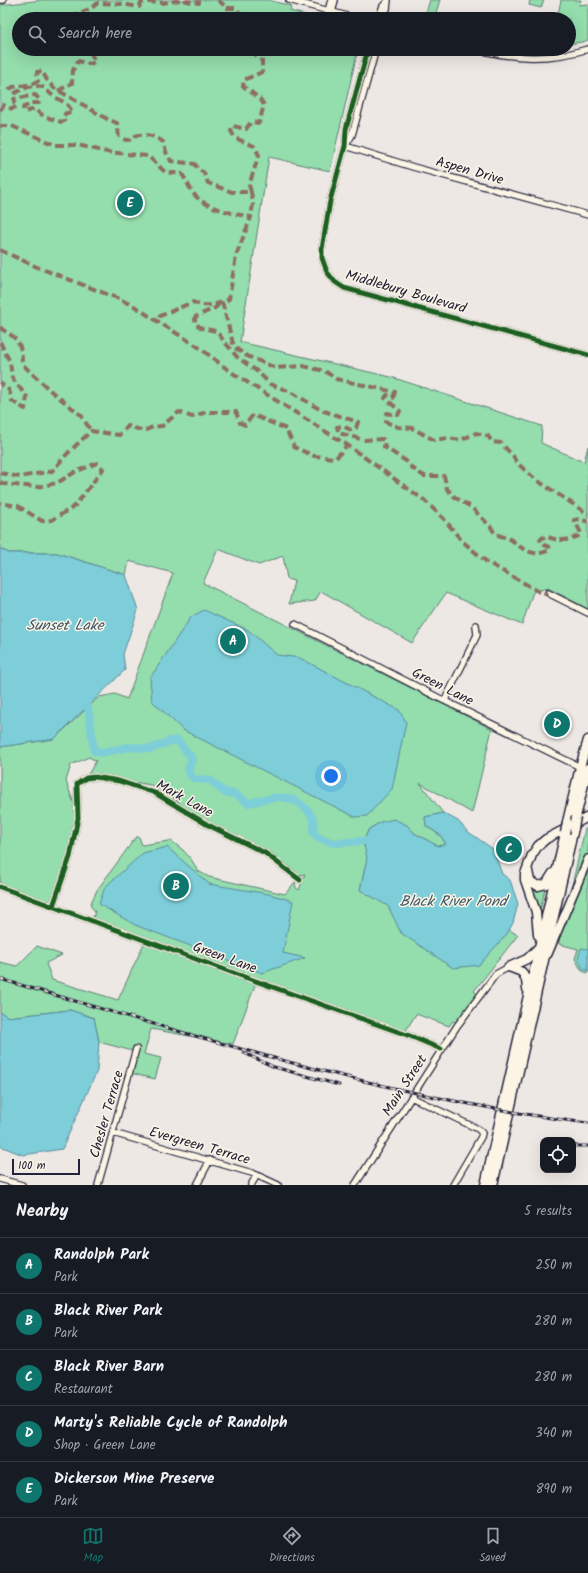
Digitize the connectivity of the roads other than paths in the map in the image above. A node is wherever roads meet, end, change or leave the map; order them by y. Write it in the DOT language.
graph roads {
  1 [pos="289,0"];
  2 [pos="331,0"];
  3 [pos="335,0"];
  4 [pos="388,1"];
  5 [pos="330,12"];
  6 [pos="381,12"];
  7 [pos="386,12"];
  8 [pos="588,49"];
  9 [pos="576,52"];
  10 [pos="366,56"];
  11 [pos="374,56"];
  12 [pos="511,56"];
  13 [pos="558,56"];
  14 [pos="345,146"];
  15 [pos="588,215"];
  16 [pos="588,355"];
  17 [pos="548,593"];
  18 [pos="588,613"];
  19 [pos="295,624"];
  20 [pos="476,625"];
  21 [pos="444,700"];
  22 [pos="588,740"];
  23 [pos="584,768"];
  24 [pos="588,817"];
  25 [pos="559,858"];
  26 [pos="588,859"];
  27 [pos="528,866"];
  28 [pos="300,880"];
  29 [pos="0,887"];
  30 [pos="53,906"];
  31 [pos="539,946"];
  32 [pos="509,967"];
  33 [pos="543,967"];
  34 [pos="528,995"];
  35 [pos="136,1049"];
  36 [pos="441,1049"];
  37 [pos="411,1097"];
  38 [pos="113,1133"];
  39 [pos="210,1160"];
  40 [pos="256,1175"];
  41 [pos="0,1179"];
  42 [pos="22,1185"];
  43 [pos="98,1185"];
  44 [pos="198,1185"];
  45 [pos="252,1185"];
  46 [pos="278,1185"];
  47 [pos="355,1185"];
  48 [pos="453,1185"];
  49 [pos="485,1185"];
  50 [pos="493,1185"];
  1 -- 5 [label="street"];
  2 -- 5 [label="street"];
  3 -- 5 [label="street"];
  4 -- 6 [label="street"];
  4 -- 7 [label="street"];
  8 -- 9 [label="street"];
  10 -- 14 [label="street, Middlebury Boulevard"];
  11 -- 14 [label="street, Middlebury Boulevard"];
  12 -- 13 [label="street"];
  14 -- 15 [label="street, Aspen Drive"];
  14 -- 16 [label="street, Middlebury Boulevard"];
  17 -- 18 [label="street"];
  19 -- 21 [label="street, Green Lane"];
  20 -- 21 [label="street"];
  21 -- 23 [label="street, Green Lane"];
  22 -- 23 [label="highway"];
  23 -- 25 [label="highway, bridge"];
  23 -- 33 [label="highway, bridge"];
  24 -- 27 [label="highway"];
  25 -- 27 [label="highway"];
  25 -- 31 [label="highway"];
  26 -- 33 [label="main road"];
  27 -- 31 [label="highway"];
  28 -- 30 [label="street, Mark Lane"];
  29 -- 30 [label="street, Green Lane"];
  30 -- 36 [label="street, Green Lane"];
  31 -- 32 [label="highway"];
  31 -- 34 [label="highway"];
  32 -- 34 [label="highway"];
  32 -- 36 [label="street, Main Street"];
  33 -- 50 [label="highway"];
  34 -- 49 [label="highway"];
  35 -- 38 [label="street, Chesler Terrace"];
  36 -- 37 [label="street, Main Street"];
  37 -- 47 [label="street, Main Street"];
  37 -- 48 [label="street"];
  38 -- 39 [label="street, Evergreen Terrace"];
  38 -- 43 [label="street, Chesler Terrace"];
  39 -- 40 [label="street, Evergreen Terrace"];
  39 -- 44 [label="street"];
  40 -- 45 [label="street"];
  40 -- 46 [label="street, Evergreen Terrace"];
  41 -- 42 [label="street"];
}
